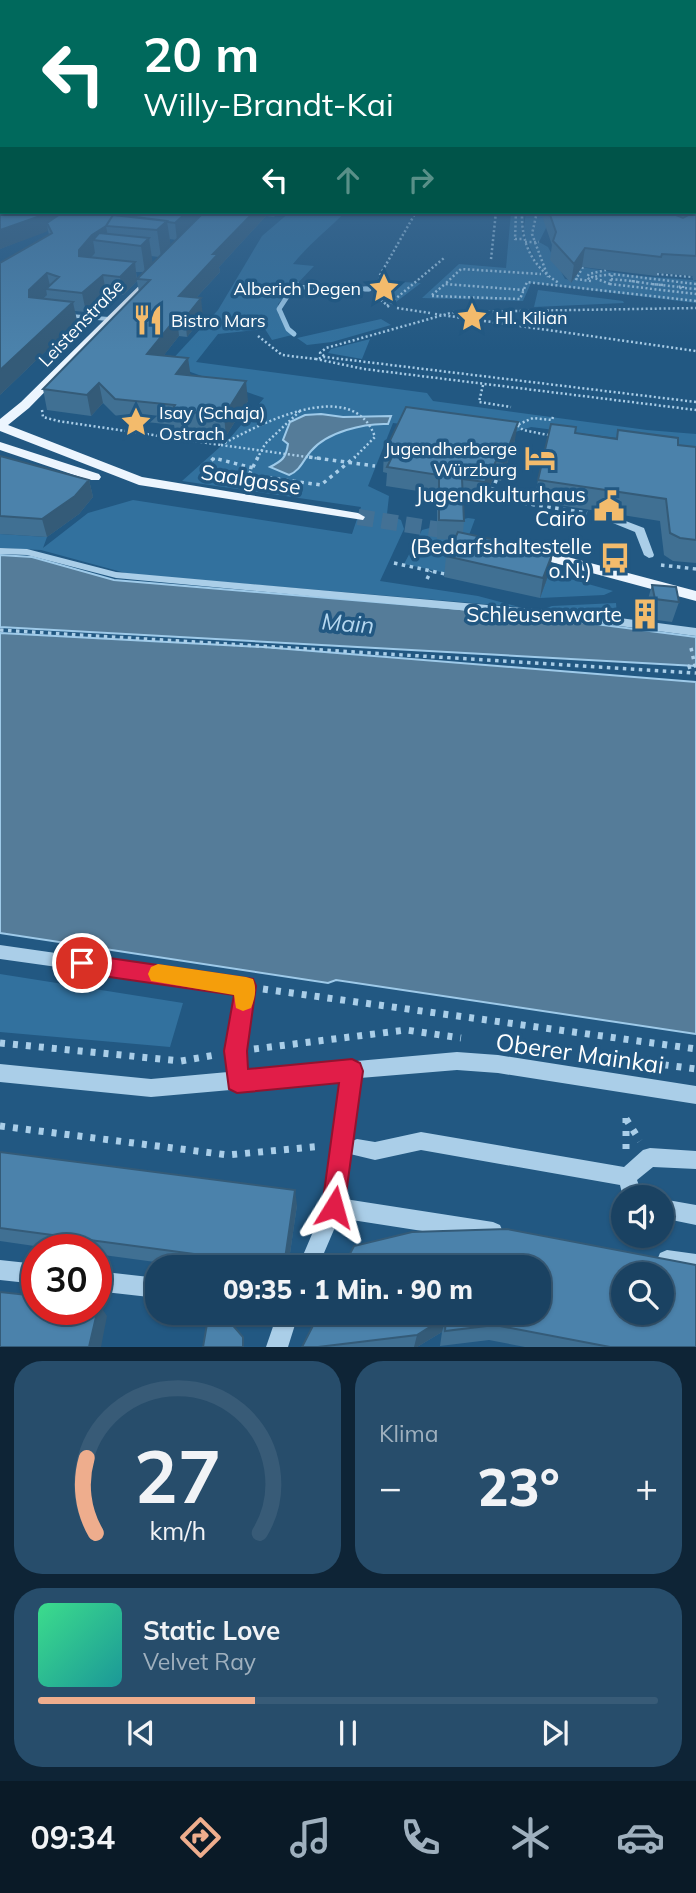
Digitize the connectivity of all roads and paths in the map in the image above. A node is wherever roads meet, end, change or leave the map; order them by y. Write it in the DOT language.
graph roads {
  1 [pos="409,225"];
  2 [pos="495,225"];
  3 [pos="515,225"];
  4 [pos="521,225"];
  5 [pos="534,225"];
  6 [pos="524,241"];
  7 [pos="539,242"];
  8 [pos="444,258"];
  9 [pos="491,259"];
  10 [pos="166,262"];
  11 [pos="583,267"];
  12 [pos="612,269"];
  13 [pos="606,270"];
  14 [pos="644,272"];
  15 [pos="541,274"];
  16 [pos="657,274"];
  17 [pos="137,276"];
  18 [pos="590,276"];
  19 [pos="612,276"];
  20 [pos="150,277"];
  21 [pos="693,277"];
  22 [pos="549,278"];
  23 [pos="634,282"];
  24 [pos="445,284"];
  25 [pos="610,284"];
  26 [pos="563,285"];
  27 [pos="657,286"];
  28 [pos="696,286"];
  29 [pos="682,287"];
  30 [pos="524,290"];
  31 [pos="696,294"];
  32 [pos="696,301"];
  33 [pos="397,308"];
  34 [pos="696,308"];
  35 [pos="430,313"];
  36 [pos="50,314"];
  37 [pos="435,314"];
  38 [pos="442,315"];
  39 [pos="109,319"];
  40 [pos="258,336"];
  41 [pos="696,351"];
  42 [pos="325,357"];
  43 [pos="316,359"];
  44 [pos="51,379"];
  45 [pos="66,380"];
  46 [pos="483,385"];
  47 [pos="696,402"];
  48 [pos="42,407"];
  49 [pos="512,407"];
  50 [pos="301,410"];
  51 [pos="696,410"];
  52 [pos="553,417"];
  53 [pos="0,426"];
  54 [pos="565,437"];
  55 [pos="221,445"];
  56 [pos="0,446"];
  57 [pos="0,458"];
  58 [pos="375,466"];
  59 [pos="253,468"];
  60 [pos="500,472"];
  61 [pos="249,475"];
  62 [pos="112,478"];
  63 [pos="602,515"];
  64 [pos="358,517"];
  65 [pos="513,547"];
  66 [pos="0,551"];
  67 [pos="649,555"];
  68 [pos="394,564"];
  69 [pos="696,569"];
  70 [pos="431,571"];
  71 [pos="445,574"];
  72 [pos="427,579"];
  73 [pos="696,596"];
  74 [pos="0,630"];
  75 [pos="696,632"];
  76 [pos="690,643"];
  77 [pos="694,673"];
  78 [pos="0,952"];
  79 [pos="246,986"];
  80 [pos="696,1049"];
  81 [pos="352,1071"];
  82 [pos="0,1073"];
  83 [pos="237,1081"];
  84 [pos="696,1095"];
  85 [pos="0,1126"];
  86 [pos="350,1146"];
  87 [pos="696,1160"];
  88 [pos="627,1177"];
  89 [pos="629,1185"];
  90 [pos="334,1207"];
  91 [pos="674,1211"];
  92 [pos="696,1215"];
  93 [pos="508,1235"];
  94 [pos="313,1255"];
  95 [pos="642,1256"];
  96 [pos="696,1264"];
  97 [pos="0,1270"];
  98 [pos="21,1272"];
  99 [pos="112,1283"];
  100 [pos="145,1287"];
  101 [pos="285,1325"];
  102 [pos="277,1347"];
  1 -- 8 [label="path"];
  2 -- 9 [label="path"];
  3 -- 6 [label="path"];
  4 -- 6 [label="path"];
  5 -- 22 [label="path"];
  6 -- 7 [label="path, bridge"];
  6 -- 15 [label="path"];
  10 -- 20 [label="main road, Leistenstraße"];
  11 -- 18 [label="path"];
  12 -- 14 [label="path"];
  13 -- 18 [label="path"];
  15 -- 22 [label="path"];
  15 -- 24 [label="path"];
  16 -- 21 [label="path"];
  17 -- 20 [label="street"];
  18 -- 19 [label="path"];
  18 -- 25 [label="path"];
  19 -- 23 [label="path"];
  19 -- 25 [label="path"];
  20 -- 39 [label="main road, Leistenstraße"];
  22 -- 26 [label="path"];
  23 -- 25 [label="path"];
  23 -- 27 [label="path"];
  23 -- 27 [label="path"];
  23 -- 27 [label="path"];
  24 -- 30 [label="path"];
  24 -- 30 [label="path"];
  26 -- 30 [label="path"];
  26 -- 32 [label="path"];
  27 -- 29 [label="path"];
  27 -- 29 [label="path"];
  27 -- 29 [label="path"];
  28 -- 29 [label="path"];
  29 -- 31 [label="path"];
  33 -- 35 [label="path"];
  34 -- 38 [label="path"];
  36 -- 39 [label="street"];
  37 -- 38 [label="path"];
  38 -- 41 [label="path"];
  38 -- 42 [label="path"];
  39 -- 44 [label="main road, Leistenstraße"];
  40 -- 43 [label="path"];
  42 -- 43 [label="path"];
  42 -- 47 [label="path"];
  43 -- 46 [label="path"];
  44 -- 45 [label="street"];
  44 -- 53 [label="main road, Leistenstraße"];
  46 -- 49 [label="path"];
  46 -- 51 [label="path"];
  48 -- 55 [label="path"];
  50 -- 55 [label="path"];
  50 -- 59 [label="path"];
  50 -- 61 [label="path"];
  52 -- 54 [label="path"];
  53 -- 62 [label="main road"];
  55 -- 58 [label="path, bridge"];
  56 -- 62 [label="main road"];
  57 -- 62 [label="main road"];
  59 -- 61 [label="path"];
  59 -- 61 [label="path"];
  60 -- 63 [label="path"];
  62 -- 64 [label="main road, Saalgasse"];
  63 -- 67 [label="street"];
  65 -- 73 [label="main road"];
  66 -- 75 [label="street"];
  67 -- 69 [label="path"];
  68 -- 70 [label="path"];
  70 -- 71 [label="path"];
  70 -- 72 [label="path"];
  74 -- 77 [label="path"];
  76 -- 77 [label="path"];
  78 -- 79 [label="street"];
  79 -- 80 [label="path"];
  79 -- 83 [label="street"];
  81 -- 83 [label="street, Oberer Mainkai"];
  81 -- 84 [label="street, Oberer Mainkai"];
  81 -- 86 [label="street"];
  82 -- 83 [label="street, Oberer Mainkai"];
  85 -- 86 [label="path"];
  86 -- 88 [label="street"];
  86 -- 90 [label="street"];
  87 -- 88 [label="street"];
  88 -- 89 [label="street"];
  90 -- 93 [label="street"];
  90 -- 94 [label="street"];
  91 -- 92 [label="street"];
  95 -- 96 [label="street"];
  97 -- 98 [label="street"];
  99 -- 100 [label="street"];
  101 -- 102 [label="street"];
}
